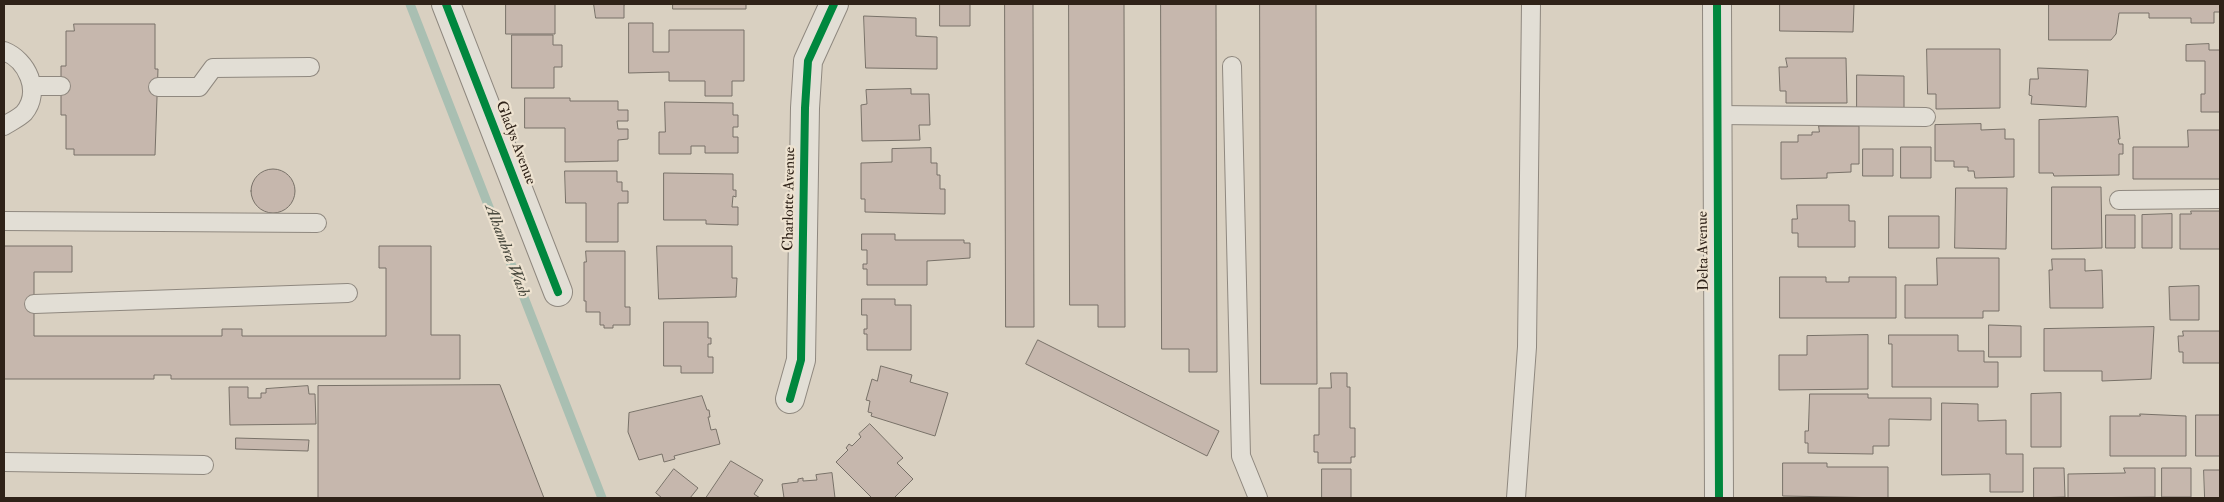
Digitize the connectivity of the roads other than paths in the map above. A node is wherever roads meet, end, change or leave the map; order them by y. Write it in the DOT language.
graph roads {
  1 [pos="446,4"];
  2 [pos="834,4"];
  3 [pos="1531,4"];
  4 [pos="1717,4"];
  5 [pos="4,51"];
  6 [pos="1232,66"];
  7 [pos="310,67"];
  8 [pos="33,86"];
  9 [pos="61,86"];
  10 [pos="158,87"];
  11 [pos="1717,115"];
  12 [pos="1926,117"];
  13 [pos="4,126"];
  14 [pos="2220,199"];
  15 [pos="2119,200"];
  16 [pos="4,221"];
  17 [pos="317,223"];
  18 [pos="558,292"];
  19 [pos="348,293"];
  20 [pos="34,304"];
  21 [pos="790,399"];
  22 [pos="4,462"];
  23 [pos="204,464"];
  24 [pos="1258,498"];
  25 [pos="1516,498"];
  26 [pos="1719,498"];
  1 -- 18 [label="street, Gladys Avenue"];
  2 -- 21 [label="street, Charlotte Avenue"];
  3 -- 25 [label="lane"];
  4 -- 11 [label="street, Delta Avenue"];
  5 -- 8 [label="lane"];
  6 -- 24 [label="lane"];
  7 -- 10 [label="lane"];
  8 -- 9 [label="lane"];
  8 -- 13 [label="lane"];
  11 -- 12 [label="lane"];
  11 -- 26 [label="street, Delta Avenue"];
  14 -- 15 [label="lane"];
  16 -- 17 [label="lane"];
  19 -- 20 [label="lane"];
  22 -- 23 [label="lane"];
}
